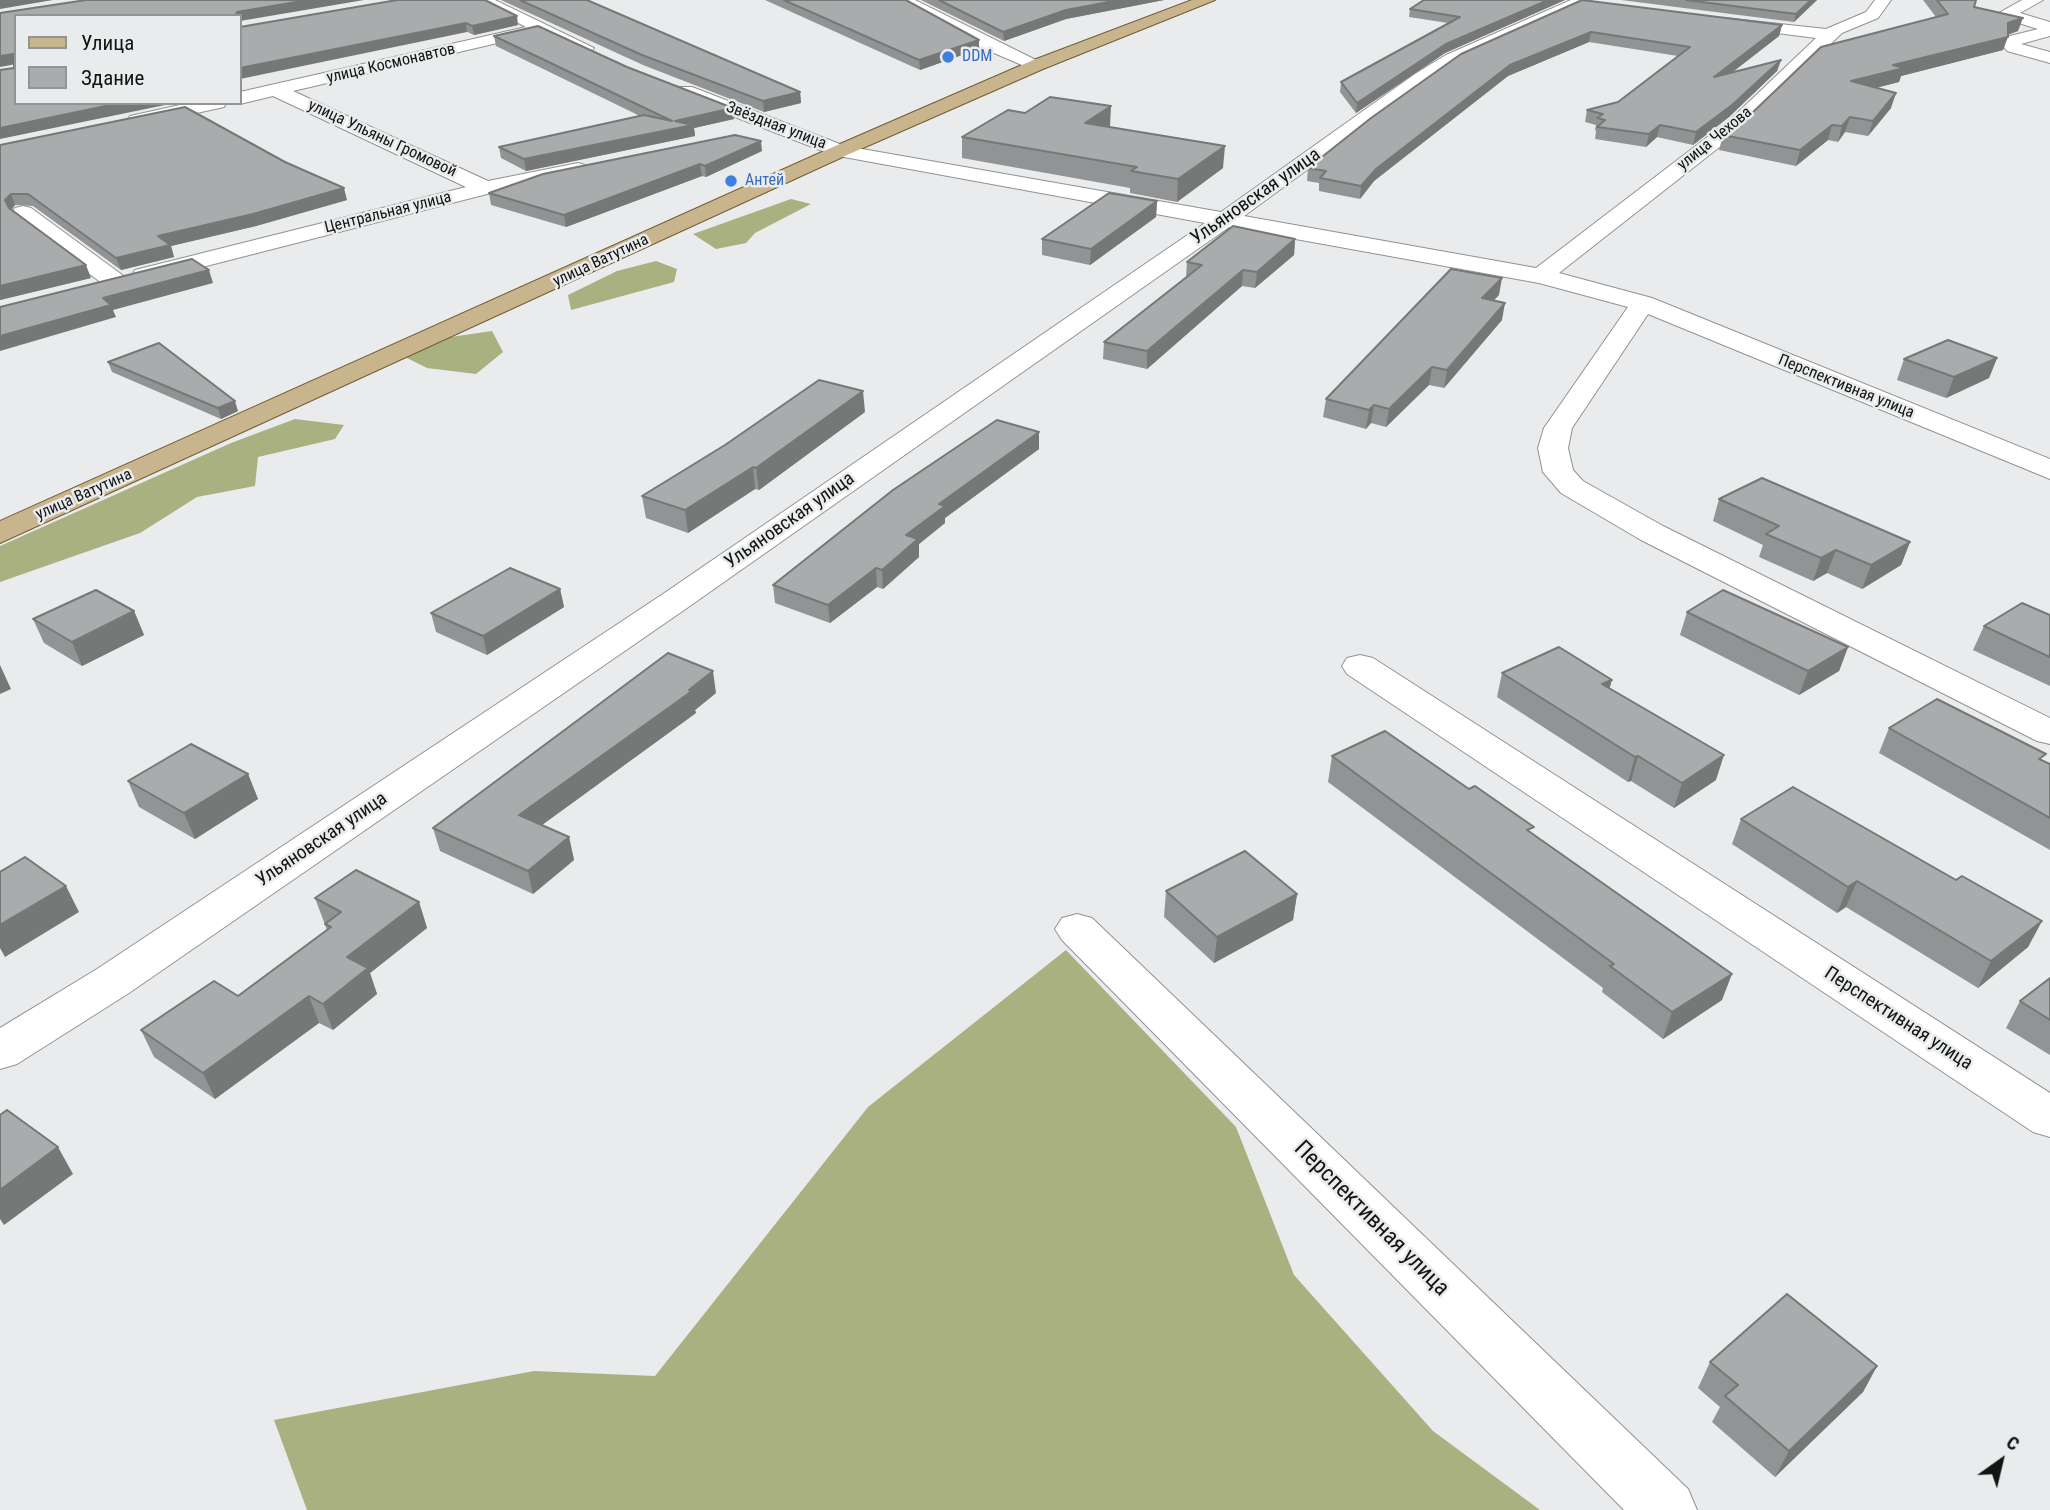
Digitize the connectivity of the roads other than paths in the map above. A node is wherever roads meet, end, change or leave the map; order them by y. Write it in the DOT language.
graph roads {
  1 [pos="482,0"];
  2 [pos="903,0"];
  3 [pos="1883,0"];
  4 [pos="2035,0"];
  5 [pos="1199,1"];
  6 [pos="1589,3"];
  7 [pos="1711,19"];
  8 [pos="541,28"];
  9 [pos="2050,29"];
  10 [pos="1830,35"];
  11 [pos="600,55"];
  12 [pos="2050,58"];
  13 [pos="1037,65"];
  14 [pos="671,85"];
  15 [pos="277,91"];
  16 [pos="242,99"];
  17 [pos="208,105"];
  18 [pos="122,123"];
  19 [pos="779,128"];
  20 [pos="739,136"];
  21 [pos="840,151"];
  22 [pos="606,163"];
  23 [pos="486,188"];
  24 [pos="23,213"];
  25 [pos="1226,219"];
  26 [pos="1541,275"];
  27 [pos="116,282"];
  28 [pos="90,288"];
  29 [pos="1643,303"];
  30 [pos="2050,470"];
  31 [pos="0,533"];
  32 [pos="1360,666"];
  33 [pos="2050,733"];
  34 [pos="1077,929"];
  35 [pos="0,1051"];
  36 [pos="2050,1118"];
  37 [pos="1666,1510"];
  1 -- 8 [label="street"];
  2 -- 13 [label="street"];
  3 -- 10 [label="street, улица Чехова"];
  4 -- 9 [label="street"];
  5 -- 13 [label="main road, улица Ватутина"];
  6 -- 25 [label="street, Ульяновская улица"];
  7 -- 10 [label="street"];
  8 -- 11 [label="street"];
  8 -- 15 [label="street, улица Космонавтов"];
  9 -- 12 [label="street"];
  10 -- 26 [label="street, улица Чехова"];
  13 -- 21 [label="main road, улица Ватутина"];
  14 -- 19 [label="street, Звёздная улица"];
  15 -- 16 [label="street, улица Космонавтов"];
  15 -- 23 [label="street, улица Ульяны Громовой"];
  17 -- 18 [label="street"];
  19 -- 20 [label="street"];
  19 -- 21 [label="street, Звёздная улица"];
  21 -- 25 [label="street, Звёздная улица"];
  21 -- 31 [label="main road, улица Ватутина"];
  22 -- 23 [label="street, Центральная улица"];
  23 -- 27 [label="street, Центральная улица"];
  24 -- 27 [label="street"];
  25 -- 26 [label="street, Перспективная улица"];
  25 -- 35 [label="street, Ульяновская улица"];
  26 -- 29 [label="street, Перспективная улица"];
  27 -- 28 [label="street, Центральная улица"];
  29 -- 30 [label="street, Перспективная улица"];
  29 -- 33 [label="street"];
  32 -- 36 [label="street, Перспективная улица"];
  34 -- 37 [label="street, Перспективная улица"];
}
